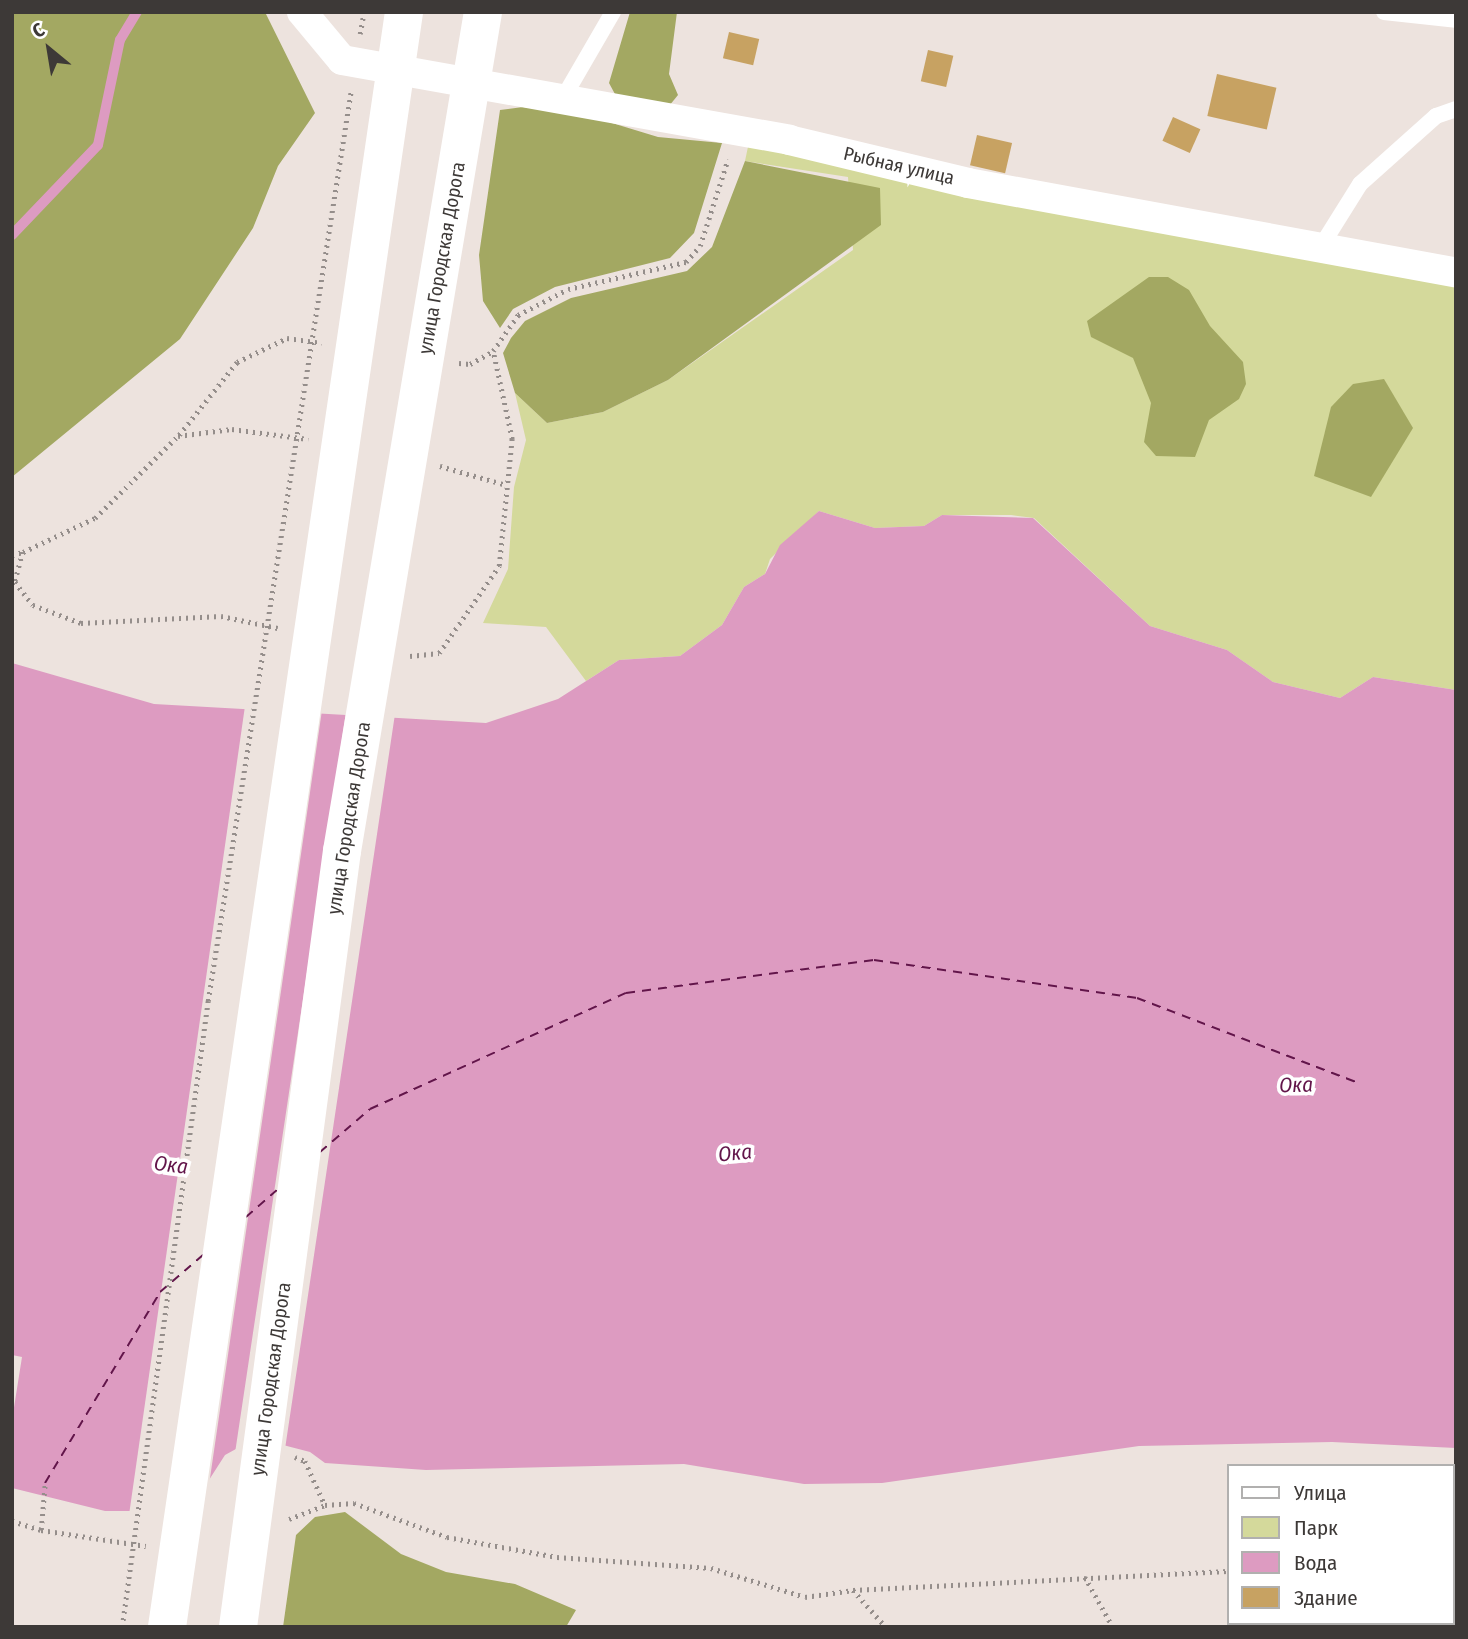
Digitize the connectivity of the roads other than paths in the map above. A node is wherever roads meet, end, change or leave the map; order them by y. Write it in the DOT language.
graph roads {
  1 [pos="302,12"];
  2 [pos="404,12"];
  3 [pos="484,12"];
  4 [pos="613,12"];
  5 [pos="1384,12"];
  6 [pos="1456,20"];
  7 [pos="562,100"];
  8 [pos="1456,109"];
  9 [pos="1320,248"];
  10 [pos="1456,273"];
  11 [pos="167,1627"];
  12 [pos="238,1627"];
  1 -- 7 [label="street, Рыбная улица"];
  2 -- 11 [label="main road"];
  3 -- 12 [label="main road, улица Городская Дорога"];
  4 -- 7 [label="lane"];
  5 -- 6 [label="lane"];
  7 -- 9 [label="street, Рыбная улица"];
  8 -- 9 [label="lane"];
  9 -- 10 [label="street, Рыбная улица"];
}
